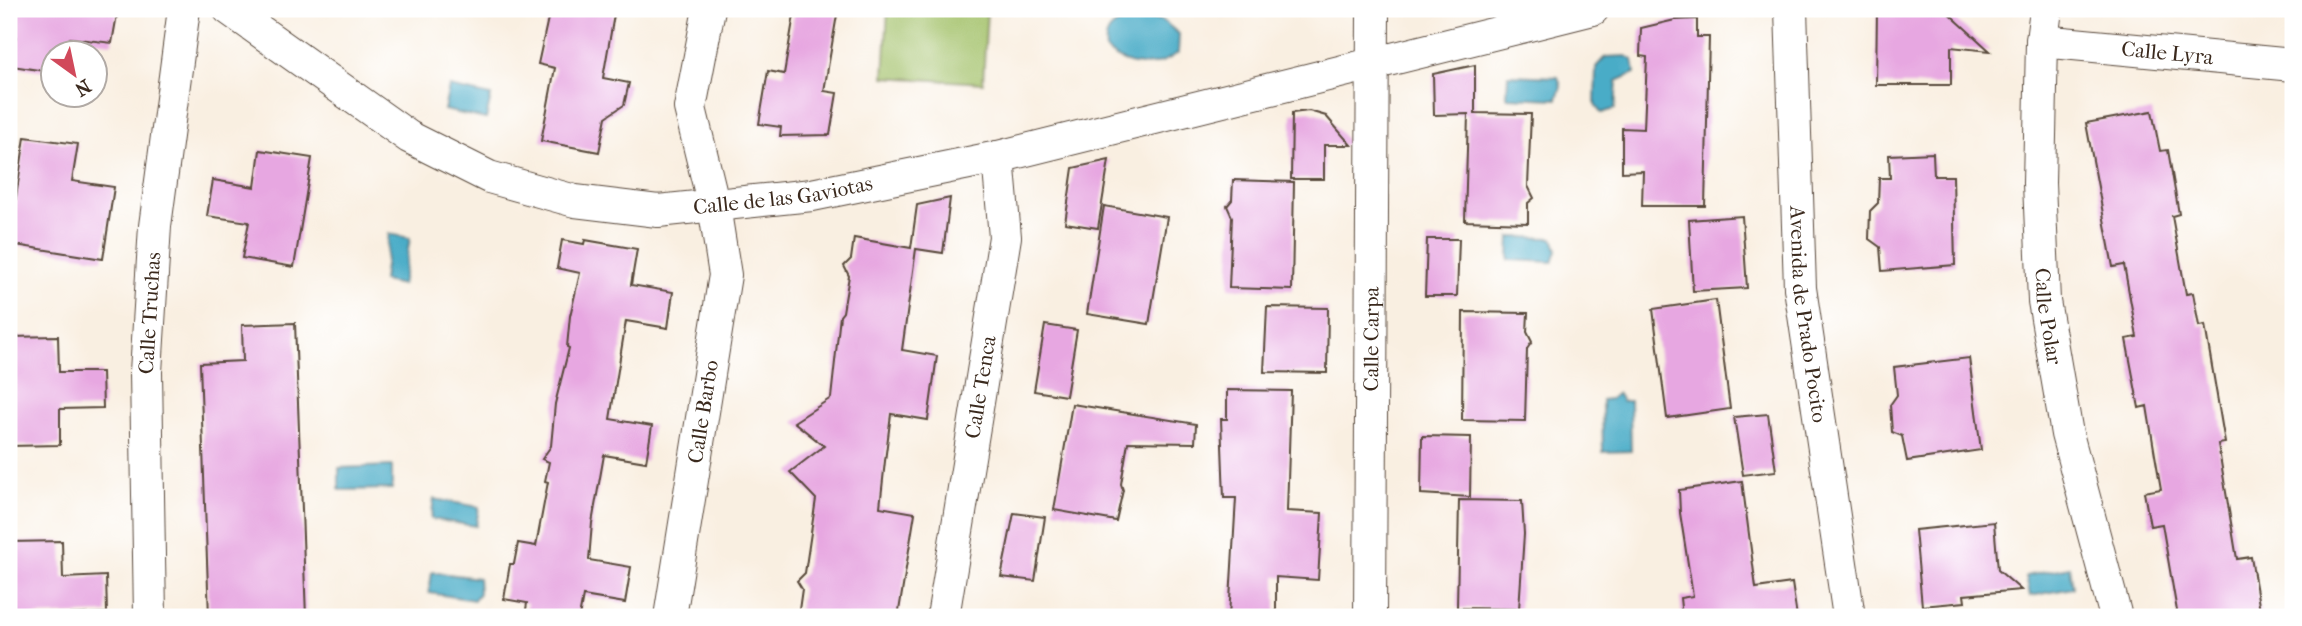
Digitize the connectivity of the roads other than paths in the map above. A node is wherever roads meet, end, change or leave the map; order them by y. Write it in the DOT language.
graph roads {
  1 [pos="184,9"];
  2 [pos="229,9"];
  3 [pos="709,9"];
  4 [pos="1373,9"];
  5 [pos="1592,9"];
  6 [pos="1791,9"];
  7 [pos="2046,9"];
  8 [pos="2042,41"];
  9 [pos="1374,61"];
  10 [pos="2293,65"];
  11 [pos="998,157"];
  12 [pos="714,206"];
  13 [pos="150,617"];
  14 [pos="670,617"];
  15 [pos="943,617"];
  16 [pos="1370,617"];
  17 [pos="1849,617"];
  18 [pos="2116,617"];
  1 -- 13 [label="street, Calle Truchas"];
  2 -- 12 [label="street, Calle de las Gaviotas"];
  3 -- 12 [label="street, Calle Barbo"];
  4 -- 9 [label="street"];
  5 -- 9 [label="street, Calle de las Gaviotas"];
  6 -- 17 [label="street, Avenida de Prado Pocito"];
  7 -- 8 [label="street, Calle Polar"];
  8 -- 10 [label="street, Calle Lyra"];
  8 -- 18 [label="street, Calle Polar"];
  9 -- 11 [label="street, Calle de las Gaviotas"];
  9 -- 16 [label="street, Calle Carpa"];
  11 -- 12 [label="street, Calle de las Gaviotas"];
  11 -- 15 [label="street, Calle Tenca"];
  12 -- 14 [label="street, Calle Barbo"];
}
